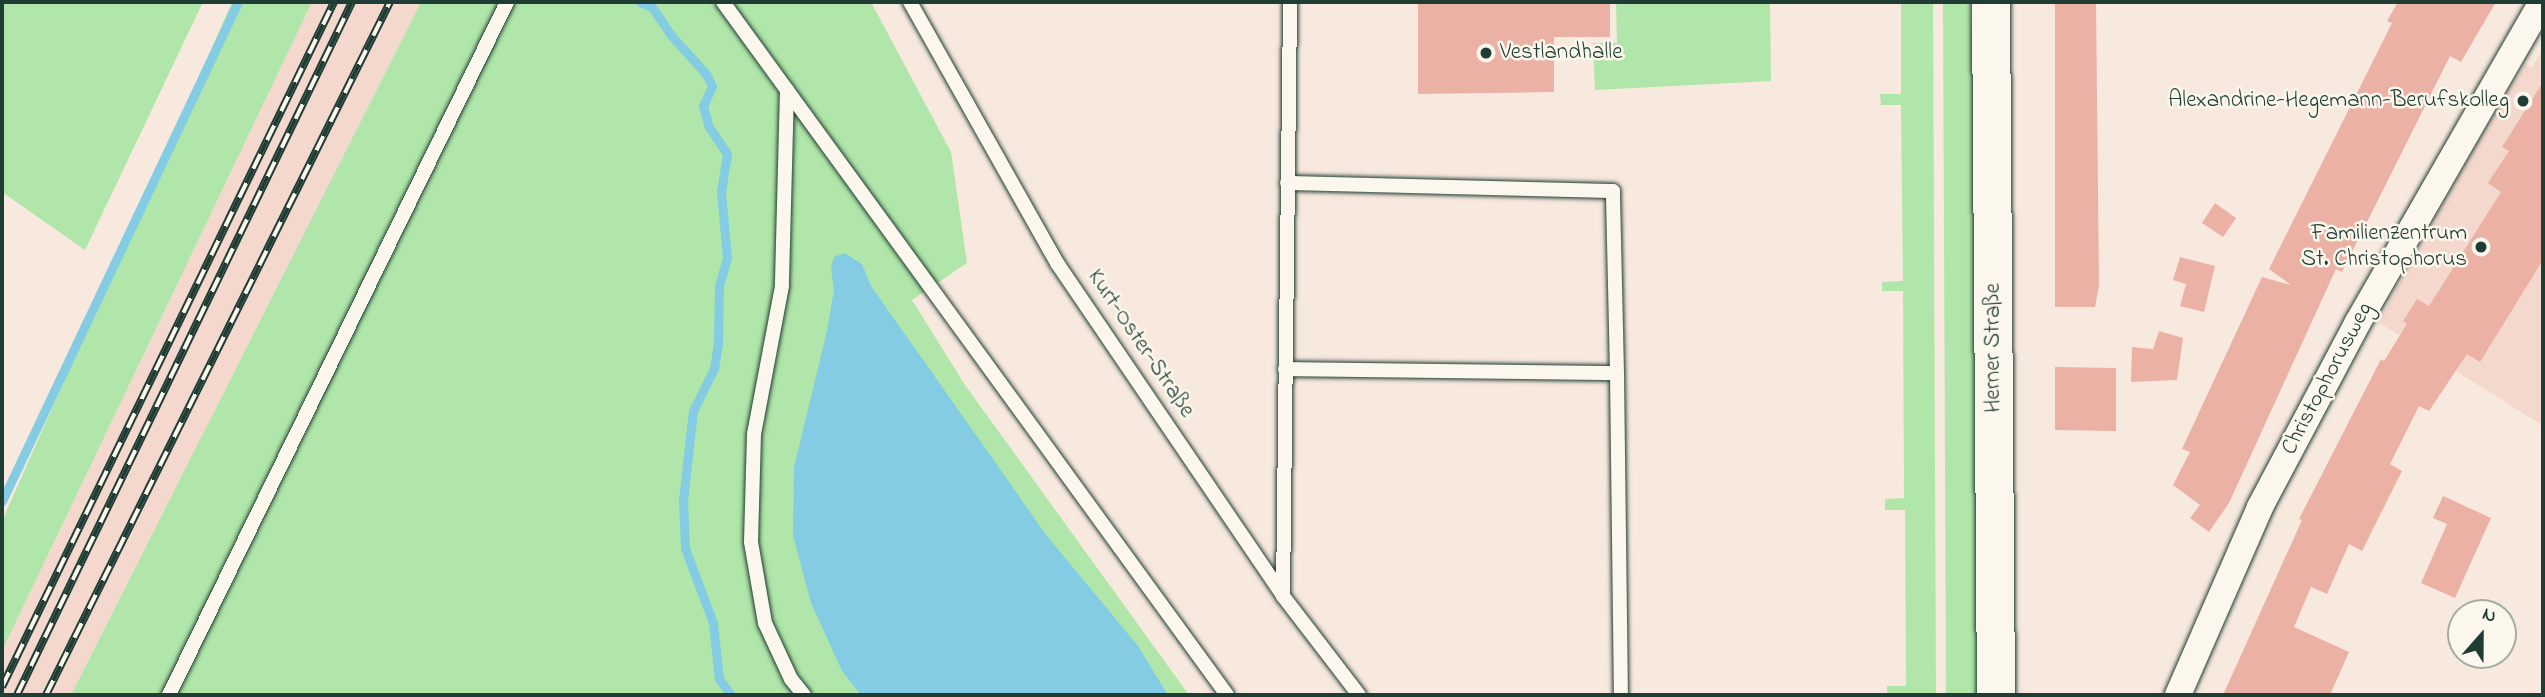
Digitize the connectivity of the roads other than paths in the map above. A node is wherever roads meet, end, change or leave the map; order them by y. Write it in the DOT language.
graph roads {
  1 [pos="507,2"];
  2 [pos="723,2"];
  3 [pos="910,2"];
  4 [pos="1290,2"];
  5 [pos="1991,2"];
  6 [pos="2542,2"];
  7 [pos="787,90"];
  8 [pos="1287,183"];
  9 [pos="1285,369"];
  10 [pos="1617,373"];
  11 [pos="1283,596"];
  12 [pos="169,695"];
  13 [pos="804,695"];
  14 [pos="1225,695"];
  15 [pos="1359,695"];
  16 [pos="1621,695"];
  17 [pos="1996,695"];
  18 [pos="2178,695"];
  1 -- 12 [label="lane"];
  2 -- 7 [label="lane"];
  3 -- 11 [label="lane, Kurt-Oster-Straße"];
  4 -- 8 [label="lane"];
  5 -- 17 [label="main road, Herner Straße"];
  6 -- 18 [label="street, Christophorusweg"];
  7 -- 13 [label="lane"];
  7 -- 14 [label="lane"];
  8 -- 9 [label="lane"];
  8 -- 10 [label="lane"];
  9 -- 10 [label="lane"];
  9 -- 11 [label="lane"];
  10 -- 16 [label="lane"];
  11 -- 15 [label="lane, Kurt-Oster-Straße"];
}
